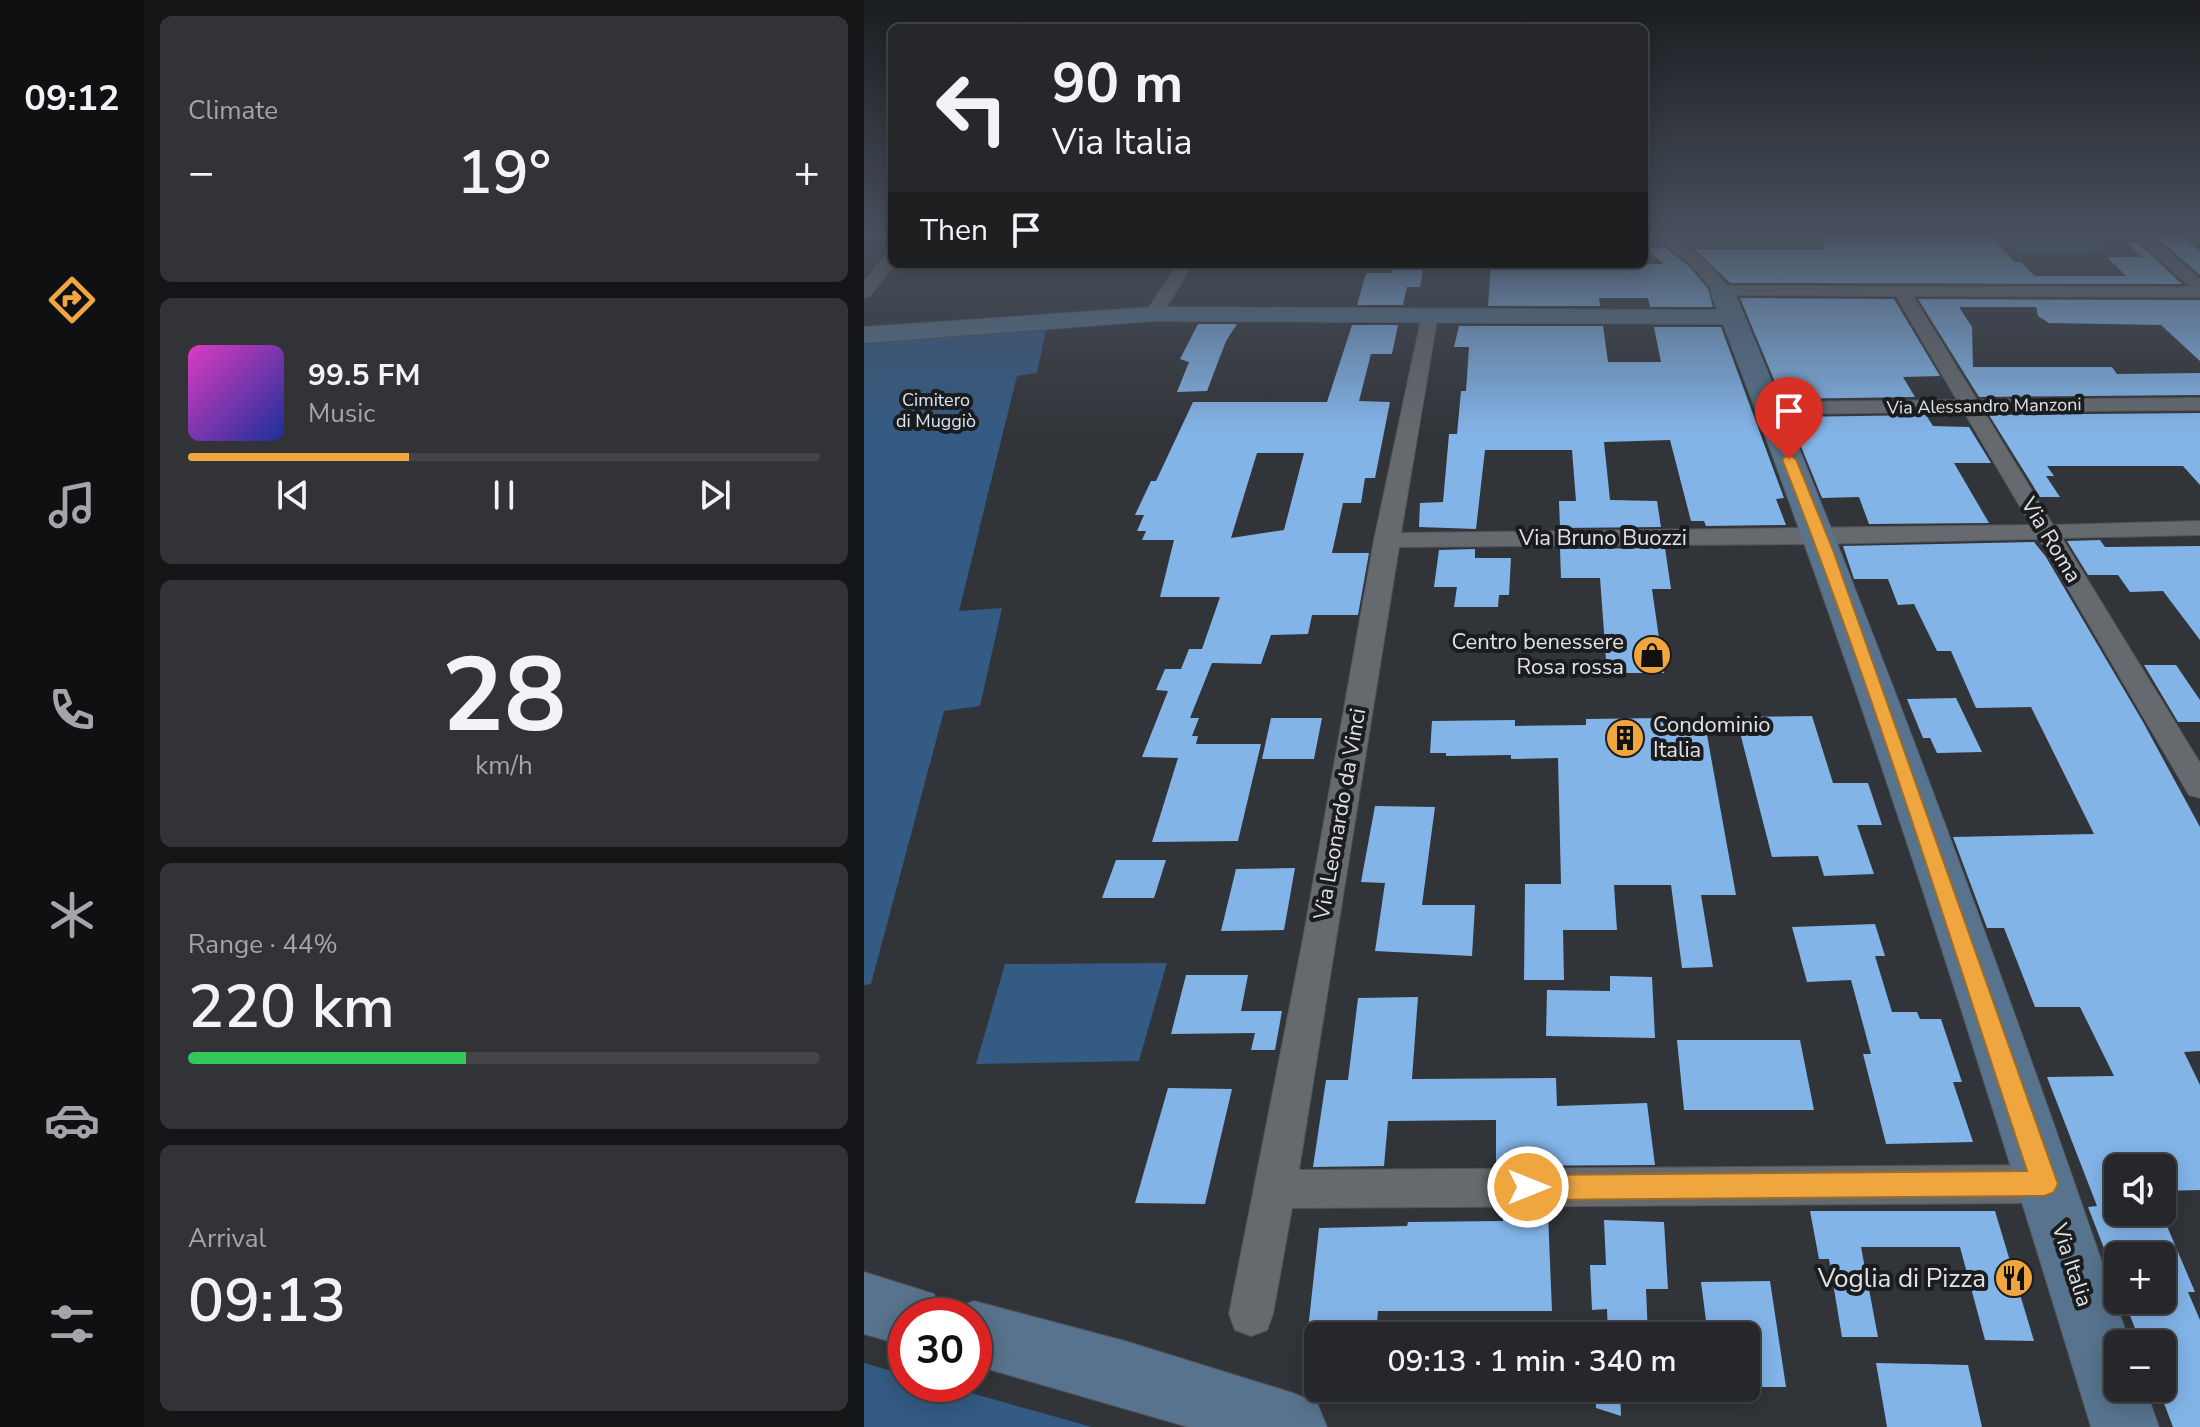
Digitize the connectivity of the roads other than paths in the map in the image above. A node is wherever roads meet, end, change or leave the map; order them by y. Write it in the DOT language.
graph roads {
  1 [pos="1162,301"];
  2 [pos="1725,301"];
  3 [pos="1777,301"];
  4 [pos="1907,301"];
  5 [pos="1727,304"];
  6 [pos="1154,314"];
  7 [pos="1429,314"];
  8 [pos="864,335"];
  9 [pos="2200,404"];
  10 [pos="1970,406"];
  11 [pos="1768,408"];
  12 [pos="2200,528"];
  13 [pos="2045,531"];
  14 [pos="1820,537"];
  15 [pos="1386,540"];
  16 [pos="2200,788"];
  17 [pos="2045,1184"];
  18 [pos="1276,1189"];
  19 [pos="864,1303"];
  20 [pos="888,1310"];
  21 [pos="1251,1314"];
  22 [pos="992,1338"];
  23 [pos="1293,1427"];
  24 [pos="2125,1427"];
  1 -- 6 [label="street"];
  2 -- 5 [label="street"];
  3 -- 5 [label="street"];
  4 -- 10 [label="street, Via Roma"];
  5 -- 7 [label="street"];
  5 -- 11 [label="street, Via Italia"];
  6 -- 7 [label="street"];
  6 -- 8 [label="street"];
  7 -- 15 [label="street, Via Leonardo da Vinci"];
  9 -- 10 [label="street, Via Alessandro Manzoni"];
  10 -- 11 [label="street, Via Alessandro Manzoni"];
  10 -- 13 [label="street, Via Roma"];
  11 -- 14 [label="street, Via Italia"];
  12 -- 13 [label="street, Via Bruno Buozzi"];
  13 -- 14 [label="street, Via Bruno Buozzi"];
  13 -- 16 [label="street, Via Roma"];
  14 -- 15 [label="street, Via Bruno Buozzi"];
  14 -- 17 [label="street, Via Italia"];
  15 -- 18 [label="street, Via Leonardo da Vinci"];
  17 -- 18 [label="street"];
  17 -- 24 [label="street, Via Italia"];
  18 -- 21 [label="street, Via Leonardo da Vinci"];
  19 -- 20 [label="street"];
  22 -- 23 [label="street"];
}
